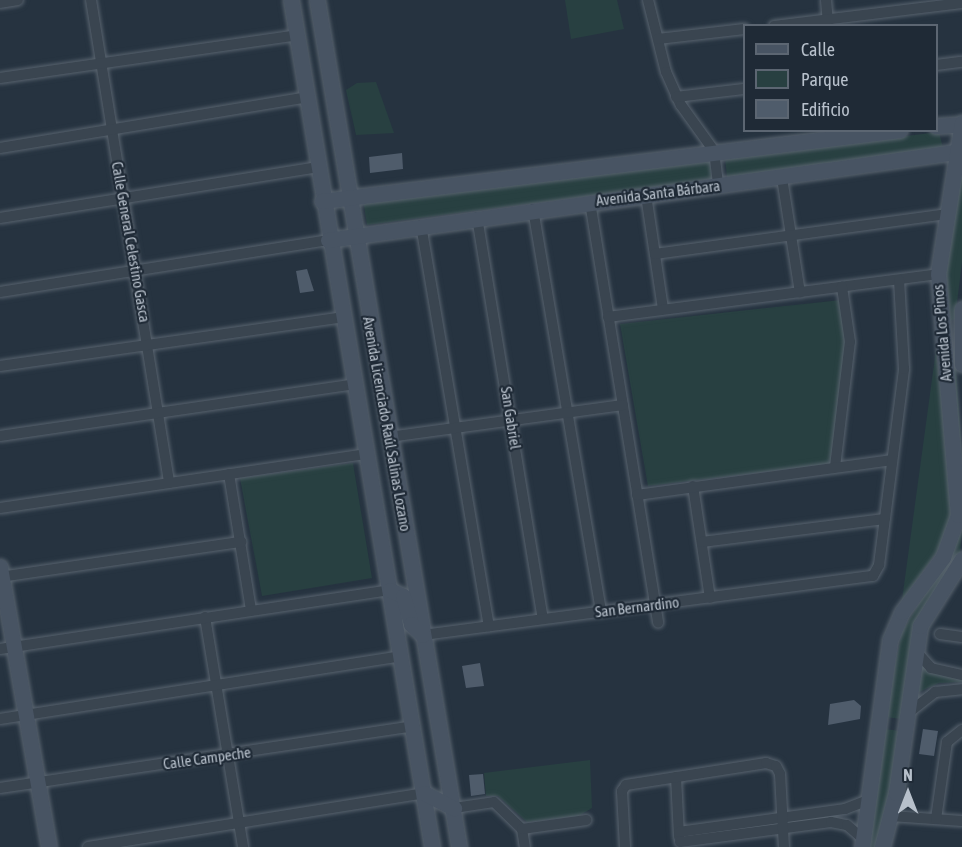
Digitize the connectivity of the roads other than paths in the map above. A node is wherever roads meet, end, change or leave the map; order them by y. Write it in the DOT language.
graph roads {
  1 [pos="18,0"];
  2 [pos="91,0"];
  3 [pos="291,0"];
  4 [pos="317,0"];
  5 [pos="648,0"];
  6 [pos="826,0"];
  7 [pos="0,3"];
  8 [pos="962,3"];
  9 [pos="828,22"];
  10 [pos="801,24"];
  11 [pos="743,29"];
  12 [pos="297,35"];
  13 [pos="658,39"];
  14 [pos="101,62"];
  15 [pos="962,62"];
  16 [pos="938,65"];
  17 [pos="0,78"];
  18 [pos="743,89"];
  19 [pos="676,97"];
  20 [pos="307,98"];
  21 [pos="962,123"];
  22 [pos="938,126"];
  23 [pos="112,130"];
  24 [pos="883,132"];
  25 [pos="0,148"];
  26 [pos="959,151"];
  27 [pos="714,152"];
  28 [pos="317,167"];
  29 [pos="783,178"];
  30 [pos="718,186"];
  31 [pos="646,195"];
  32 [pos="348,196"];
  33 [pos="123,199"];
  34 [pos="322,201"];
  35 [pos="590,202"];
  36 [pos="533,209"];
  37 [pos="946,214"];
  38 [pos="477,216"];
  39 [pos="0,218"];
  40 [pos="421,225"];
  41 [pos="354,236"];
  42 [pos="792,236"];
  43 [pos="328,240"];
  44 [pos="655,254"];
  45 [pos="136,270"];
  46 [pos="938,274"];
  47 [pos="899,279"];
  48 [pos="842,287"];
  49 [pos="0,292"];
  50 [pos="800,292"];
  51 [pos="663,309"];
  52 [pos="962,309"];
  53 [pos="344,317"];
  54 [pos="608,317"];
  55 [pos="961,327"];
  56 [pos="941,329"];
  57 [pos="149,346"];
  58 [pos="961,348"];
  59 [pos="942,350"];
  60 [pos="962,364"];
  61 [pos="0,366"];
  62 [pos="355,384"];
  63 [pos="623,405"];
  64 [pos="566,414"];
  65 [pos="159,415"];
  66 [pos="511,421"];
  67 [pos="455,429"];
  68 [pos="0,436"];
  69 [pos="389,437"];
  70 [pos="367,454"];
  71 [pos="891,460"];
  72 [pos="835,467"];
  73 [pos="230,474"];
  74 [pos="170,483"];
  75 [pos="693,486"];
  76 [pos="637,495"];
  77 [pos="0,508"];
  78 [pos="885,519"];
  79 [pos="241,542"];
  80 [pos="702,542"];
  81 [pos="962,559"];
  82 [pos="1,574"];
  83 [pos="390,590"];
  84 [pos="710,598"];
  85 [pos="655,605"];
  86 [pos="251,610"];
  87 [pos="601,612"];
  88 [pos="205,617"];
  89 [pos="543,619"];
  90 [pos="658,623"];
  91 [pos="489,626"];
  92 [pos="940,634"];
  93 [pos="423,635"];
  94 [pos="961,635"];
  95 [pos="7,648"];
  96 [pos="915,650"];
  97 [pos="402,656"];
  98 [pos="962,675"];
  99 [pos="216,686"];
  100 [pos="962,689"];
  101 [pos="26,715"];
  102 [pos="0,719"];
  103 [pos="907,721"];
  104 [pos="879,723"];
  105 [pos="414,726"];
  106 [pos="962,730"];
  107 [pos="227,756"];
  108 [pos="445,759"];
  109 [pos="676,777"];
  110 [pos="36,782"];
  111 [pos="0,788"];
  112 [pos="424,794"];
  113 [pos="868,800"];
  114 [pos="454,808"];
  115 [pos="891,816"];
  116 [pos="586,819"];
  117 [pos="936,819"];
  118 [pos="962,821"];
  119 [pos="238,822"];
  120 [pos="783,822"];
  121 [pos="522,829"];
  122 [pos="679,840"];
  123 [pos="862,843"];
  124 [pos="49,847"];
  125 [pos="88,847"];
  126 [pos="243,847"];
  127 [pos="432,847"];
  128 [pos="459,847"];
  129 [pos="525,847"];
  130 [pos="625,847"];
  131 [pos="784,847"];
  132 [pos="882,847"];
  1 -- 7 [label="street"];
  2 -- 14 [label="street, Calle General Celestino Gasca"];
  3 -- 12 [label="street, Avenida Licenciado Raúl Salinas Lozano"];
  4 -- 32 [label="street, Avenida Licenciado Raúl Salinas Lozano"];
  5 -- 13 [label="street"];
  6 -- 9 [label="street"];
  8 -- 9 [label="street"];
  9 -- 10 [label="street"];
  11 -- 13 [label="street"];
  12 -- 14 [label="street"];
  12 -- 20 [label="street, Avenida Licenciado Raúl Salinas Lozano"];
  13 -- 19 [label="street"];
  14 -- 17 [label="street"];
  14 -- 23 [label="street, Calle General Celestino Gasca"];
  15 -- 16 [label="street"];
  18 -- 19 [label="street"];
  19 -- 27 [label="street"];
  20 -- 23 [label="street"];
  20 -- 28 [label="street, Avenida Licenciado Raúl Salinas Lozano"];
  21 -- 22 [label="street"];
  21 -- 26 [label="street, Avenida Los Pinos"];
  23 -- 25 [label="street"];
  23 -- 33 [label="street, Calle General Celestino Gasca"];
  24 -- 27 [label="street"];
  26 -- 29 [label="street, Avenida Santa Bárbara"];
  26 -- 37 [label="street, Avenida Los Pinos"];
  27 -- 30 [label="street"];
  27 -- 32 [label="street"];
  28 -- 33 [label="street"];
  28 -- 34 [label="street, Avenida Licenciado Raúl Salinas Lozano"];
  29 -- 30 [label="street, Avenida Santa Bárbara"];
  29 -- 42 [label="street"];
  30 -- 31 [label="street, Avenida Santa Bárbara"];
  31 -- 35 [label="street, Avenida Santa Bárbara"];
  31 -- 44 [label="street"];
  32 -- 34 [label="street"];
  32 -- 41 [label="street, Avenida Licenciado Raúl Salinas Lozano"];
  33 -- 39 [label="street"];
  33 -- 45 [label="street, Calle General Celestino Gasca"];
  34 -- 43 [label="street, Avenida Licenciado Raúl Salinas Lozano"];
  35 -- 36 [label="street, Avenida Santa Bárbara"];
  35 -- 54 [label="street"];
  36 -- 38 [label="street, Avenida Santa Bárbara"];
  36 -- 64 [label="street"];
  37 -- 42 [label="street"];
  37 -- 46 [label="street, Avenida Los Pinos"];
  38 -- 40 [label="street, Avenida Santa Bárbara"];
  38 -- 66 [label="street, San Gabriel"];
  40 -- 41 [label="street, Avenida Santa Bárbara"];
  40 -- 67 [label="street"];
  41 -- 43 [label="street, Avenida Santa Bárbara"];
  41 -- 69 [label="street, Avenida Licenciado Raúl Salinas Lozano"];
  42 -- 44 [label="street"];
  42 -- 50 [label="street"];
  43 -- 45 [label="street"];
  43 -- 53 [label="street, Avenida Licenciado Raúl Salinas Lozano"];
  44 -- 51 [label="street"];
  45 -- 49 [label="street"];
  45 -- 57 [label="street, Calle General Celestino Gasca"];
  46 -- 47 [label="street"];
  46 -- 56 [label="street, Avenida Los Pinos"];
  47 -- 48 [label="street"];
  47 -- 71 [label="street"];
  48 -- 50 [label="street"];
  48 -- 72 [label="street"];
  50 -- 51 [label="street"];
  51 -- 54 [label="street"];
  52 -- 55 [label="street, Avenida Los Pinos"];
  53 -- 57 [label="street"];
  53 -- 62 [label="street, Avenida Licenciado Raúl Salinas Lozano"];
  54 -- 63 [label="street"];
  55 -- 56 [label="street"];
  55 -- 58 [label="street, Avenida Los Pinos"];
  56 -- 59 [label="street, Avenida Los Pinos"];
  57 -- 61 [label="street"];
  57 -- 65 [label="street, Calle General Celestino Gasca"];
  58 -- 59 [label="street"];
  58 -- 60 [label="street, Avenida Los Pinos"];
  59 -- 104 [label="street, Avenida Los Pinos"];
  62 -- 65 [label="street"];
  62 -- 70 [label="street, Avenida Licenciado Raúl Salinas Lozano"];
  63 -- 64 [label="street"];
  63 -- 76 [label="street"];
  64 -- 66 [label="street"];
  64 -- 87 [label="street"];
  65 -- 68 [label="street"];
  65 -- 74 [label="street, Calle General Celestino Gasca"];
  66 -- 67 [label="street"];
  66 -- 89 [label="street, San Gabriel"];
  67 -- 69 [label="street"];
  67 -- 91 [label="street"];
  69 -- 93 [label="street, Avenida Licenciado Raúl Salinas Lozano"];
  70 -- 73 [label="street"];
  70 -- 83 [label="street, Avenida Licenciado Raúl Salinas Lozano"];
  71 -- 72 [label="street"];
  71 -- 78 [label="street"];
  72 -- 75 [label="street"];
  73 -- 74 [label="street"];
  73 -- 79 [label="street"];
  74 -- 77 [label="street"];
  75 -- 76 [label="street"];
  75 -- 80 [label="street"];
  76 -- 85 [label="street"];
  78 -- 80 [label="street"];
  78 -- 84 [label="street, San Bernardino"];
  79 -- 82 [label="street"];
  79 -- 86 [label="street"];
  80 -- 84 [label="street"];
  81 -- 96 [label="street"];
  82 -- 95 [label="street"];
  83 -- 86 [label="street"];
  83 -- 93 [label="street"];
  83 -- 97 [label="street, Avenida Licenciado Raúl Salinas Lozano"];
  84 -- 85 [label="street, San Bernardino"];
  85 -- 87 [label="street, San Bernardino"];
  85 -- 90 [label="street"];
  86 -- 88 [label="street"];
  87 -- 89 [label="street, San Bernardino"];
  88 -- 95 [label="street"];
  88 -- 99 [label="street"];
  89 -- 91 [label="street, San Bernardino"];
  91 -- 93 [label="street, San Bernardino"];
  92 -- 94 [label="street"];
  93 -- 108 [label="street, Avenida Licenciado Raúl Salinas Lozano"];
  95 -- 101 [label="street"];
  96 -- 98 [label="street"];
  96 -- 103 [label="street"];
  97 -- 99 [label="street"];
  97 -- 105 [label="street, Avenida Licenciado Raúl Salinas Lozano"];
  99 -- 101 [label="street"];
  99 -- 107 [label="street"];
  100 -- 103 [label="street"];
  101 -- 102 [label="street"];
  101 -- 110 [label="street"];
  103 -- 104 [label="street"];
  103 -- 115 [label="street"];
  104 -- 113 [label="street, Avenida Los Pinos"];
  105 -- 107 [label="street, Calle Campeche"];
  105 -- 108 [label="street"];
  105 -- 112 [label="street, Avenida Licenciado Raúl Salinas Lozano"];
  106 -- 117 [label="street"];
  107 -- 110 [label="street, Calle Campeche"];
  107 -- 119 [label="street"];
  108 -- 114 [label="street, Avenida Licenciado Raúl Salinas Lozano"];
  109 -- 120 [label="street"];
  109 -- 122 [label="street"];
  109 -- 130 [label="street"];
  110 -- 111 [label="street, Calle Campeche"];
  110 -- 124 [label="street"];
  112 -- 114 [label="street"];
  112 -- 119 [label="street"];
  112 -- 127 [label="street, Avenida Licenciado Raúl Salinas Lozano"];
  113 -- 120 [label="street"];
  113 -- 123 [label="street, Avenida Los Pinos"];
  114 -- 121 [label="street"];
  114 -- 128 [label="street, Avenida Licenciado Raúl Salinas Lozano"];
  115 -- 117 [label="street"];
  115 -- 132 [label="street"];
  116 -- 121 [label="street"];
  117 -- 118 [label="street"];
  119 -- 125 [label="street"];
  119 -- 126 [label="street"];
  120 -- 122 [label="street"];
  120 -- 123 [label="street"];
  120 -- 131 [label="street"];
  121 -- 129 [label="street"];
}
